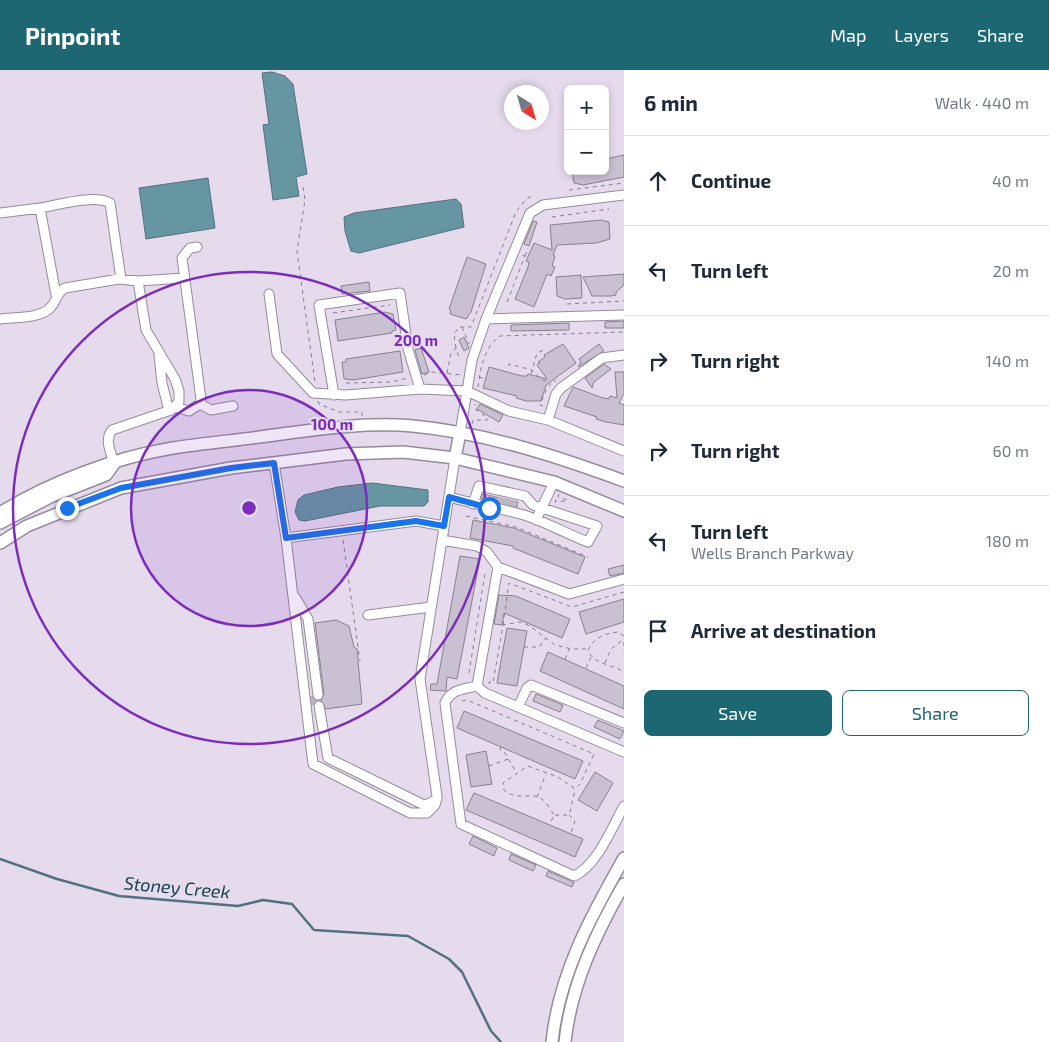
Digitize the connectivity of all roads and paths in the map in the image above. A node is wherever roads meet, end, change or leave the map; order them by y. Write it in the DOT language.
graph roads {
  1 [pos="624,183"];
  2 [pos="569,190"];
  3 [pos="534,195"];
  4 [pos="624,195"];
  5 [pos="40,208"];
  6 [pos="609,209"];
  7 [pos="0,213"];
  8 [pos="552,217"];
  9 [pos="196,247"];
  10 [pos="502,248"];
  11 [pos="528,248"];
  12 [pos="508,251"];
  13 [pos="518,254"];
  14 [pos="525,256"];
  15 [pos="184,278"];
  16 [pos="121,279"];
  17 [pos="138,281"];
  18 [pos="269,294"];
  19 [pos="56,296"];
  20 [pos="507,302"];
  21 [pos="624,302"];
  22 [pos="568,304"];
  23 [pos="390,305"];
  24 [pos="332,313"];
  25 [pos="624,315"];
  26 [pos="0,319"];
  27 [pos="486,319"];
  28 [pos="461,326"];
  29 [pos="624,332"];
  30 [pos="470,347"];
  31 [pos="456,348"];
  32 [pos="546,349"];
  33 [pos="159,350"];
  34 [pos="624,355"];
  35 [pos="459,358"];
  36 [pos="508,366"];
  37 [pos="532,370"];
  38 [pos="447,374"];
  39 [pos="531,374"];
  40 [pos="423,376"];
  41 [pos="463,376"];
  42 [pos="411,377"];
  43 [pos="479,378"];
  44 [pos="486,379"];
  45 [pos="346,383"];
  46 [pos="550,383"];
  47 [pos="478,388"];
  48 [pos="420,389"];
  49 [pos="467,391"];
  50 [pos="334,395"];
  51 [pos="476,402"];
  52 [pos="200,404"];
  53 [pos="233,406"];
  54 [pos="172,409"];
  55 [pos="548,420"];
  56 [pos="472,424"];
  57 [pos="460,433"];
  58 [pos="624,450"];
  59 [pos="455,458"];
  60 [pos="274,463"];
  61 [pos="114,464"];
  62 [pos="624,481"];
  63 [pos="554,482"];
  64 [pos="559,493"];
  65 [pos="449,497"];
  66 [pos="491,500"];
  67 [pos="507,503"];
  68 [pos="473,504"];
  69 [pos="543,506"];
  70 [pos="553,507"];
  71 [pos="622,510"];
  72 [pos="0,513"];
  73 [pos="466,516"];
  74 [pos="536,520"];
  75 [pos="0,523"];
  76 [pos="444,526"];
  77 [pos="341,536"];
  78 [pos="286,538"];
  79 [pos="442,540"];
  80 [pos="0,543"];
  81 [pos="588,557"];
  82 [pos="498,567"];
  83 [pos="485,573"];
  84 [pos="624,579"];
  85 [pos="624,592"];
  86 [pos="293,593"];
  87 [pos="501,594"];
  88 [pos="507,595"];
  89 [pos="431,607"];
  90 [pos="368,615"];
  91 [pos="503,625"];
  92 [pos="546,637"];
  93 [pos="624,638"];
  94 [pos="624,642"];
  95 [pos="524,647"];
  96 [pos="570,648"];
  97 [pos="589,649"];
  98 [pos="624,651"];
  99 [pos="591,656"];
  100 [pos="565,659"];
  101 [pos="360,661"];
  102 [pos="604,664"];
  103 [pos="586,668"];
  104 [pos="624,672"];
  105 [pos="469,673"];
  106 [pos="477,686"];
  107 [pos="488,688"];
  108 [pos="316,696"];
  109 [pos="462,701"];
  110 [pos="317,706"];
  111 [pos="518,707"];
  112 [pos="624,723"];
  113 [pos="501,747"];
  114 [pos="624,752"];
  115 [pos="509,759"];
  116 [pos="489,766"];
  117 [pos="516,773"];
  118 [pos="547,773"];
  119 [pos="575,789"];
  120 [pos="537,798"];
  121 [pos="437,799"];
  122 [pos="624,806"];
  123 [pos="554,814"];
  124 [pos="568,814"];
  125 [pos="550,824"];
  126 [pos="571,833"];
  127 [pos="624,858"];
  128 [pos="624,884"];
  129 [pos="552,1042"];
  130 [pos="565,1042"];
  1 -- 2 [label="path"];
  3 -- 10 [label="path"];
  4 -- 27 [label="lane"];
  5 -- 7 [label="lane"];
  5 -- 16 [label="lane"];
  5 -- 19 [label="lane"];
  6 -- 8 [label="path"];
  9 -- 15 [label="lane"];
  10 -- 12 [label="path"];
  10 -- 28 [label="path"];
  11 -- 14 [label="path"];
  13 -- 14 [label="path"];
  14 -- 20 [label="path"];
  15 -- 17 [label="lane"];
  15 -- 52 [label="lane"];
  16 -- 17 [label="lane"];
  16 -- 19 [label="lane"];
  17 -- 33 [label="lane"];
  18 -- 50 [label="lane"];
  19 -- 26 [label="lane"];
  21 -- 22 [label="path"];
  23 -- 24 [label="path"];
  25 -- 27 [label="lane"];
  27 -- 49 [label="lane"];
  28 -- 30 [label="path"];
  28 -- 31 [label="path"];
  29 -- 43 [label="path"];
  31 -- 35 [label="path"];
  31 -- 38 [label="path"];
  32 -- 37 [label="path"];
  33 -- 54 [label="lane"];
  33 -- 54 [label="lane"];
  34 -- 55 [label="lane"];
  36 -- 37 [label="path"];
  37 -- 39 [label="path"];
  37 -- 46 [label="path"];
  38 -- 40 [label="path"];
  38 -- 41 [label="path"];
  42 -- 45 [label="path"];
  43 -- 44 [label="path"];
  43 -- 47 [label="path"];
  48 -- 49 [label="lane"];
  48 -- 50 [label="lane"];
  48 -- 50 [label="lane"];
  49 -- 55 [label="lane"];
  49 -- 57 [label="lane"];
  51 -- 56 [label="path"];
  52 -- 53 [label="lane"];
  52 -- 54 [label="lane"];
  54 -- 61 [label="lane"];
  55 -- 58 [label="lane"];
  57 -- 59 [label="main road"];
  57 -- 61 [label="main road"];
  57 -- 62 [label="main road"];
  59 -- 60 [label="main road"];
  59 -- 63 [label="main road"];
  59 -- 65 [label="lane"];
  60 -- 78 [label="lane"];
  60 -- 80 [label="main road"];
  61 -- 72 [label="main road"];
  61 -- 75 [label="main road"];
  63 -- 69 [label="lane"];
  63 -- 71 [label="main road"];
  64 -- 70 [label="path"];
  65 -- 68 [label="lane"];
  65 -- 76 [label="lane"];
  66 -- 67 [label="lane"];
  66 -- 67 [label="lane"];
  66 -- 68 [label="lane"];
  66 -- 68 [label="lane"];
  67 -- 69 [label="lane"];
  67 -- 74 [label="lane"];
  69 -- 74 [label="lane"];
  69 -- 74 [label="lane"];
  73 -- 81 [label="path"];
  76 -- 78 [label="lane"];
  76 -- 79 [label="lane"];
  77 -- 101 [label="path"];
  78 -- 86 [label="lane"];
  79 -- 82 [label="lane"];
  79 -- 89 [label="lane"];
  82 -- 84 [label="lane"];
  82 -- 106 [label="lane"];
  83 -- 105 [label="path"];
  85 -- 88 [label="path"];
  86 -- 108 [label="lane"];
  86 -- 121 [label="lane"];
  87 -- 88 [label="path"];
  88 -- 91 [label="path"];
  89 -- 90 [label="lane"];
  89 -- 121 [label="lane"];
  91 -- 92 [label="path"];
  91 -- 107 [label="path"];
  92 -- 95 [label="path"];
  92 -- 96 [label="path"];
  93 -- 97 [label="path"];
  93 -- 102 [label="path"];
  94 -- 98 [label="path"];
  96 -- 97 [label="path"];
  96 -- 100 [label="path"];
  97 -- 99 [label="path"];
  99 -- 102 [label="path"];
  99 -- 103 [label="path"];
  102 -- 104 [label="path"];
  106 -- 111 [label="lane"];
  106 -- 122 [label="lane"];
  109 -- 119 [label="path"];
  110 -- 121 [label="lane"];
  111 -- 112 [label="lane"];
  111 -- 114 [label="lane"];
  113 -- 115 [label="path"];
  115 -- 116 [label="path"];
  115 -- 117 [label="path"];
  117 -- 118 [label="path"];
  117 -- 120 [label="path"];
  118 -- 119 [label="path"];
  118 -- 120 [label="path"];
  119 -- 124 [label="path"];
  120 -- 123 [label="path"];
  123 -- 124 [label="path"];
  123 -- 125 [label="path"];
  124 -- 126 [label="path"];
  127 -- 129 [label="main road"];
  128 -- 130 [label="main road"];
}
